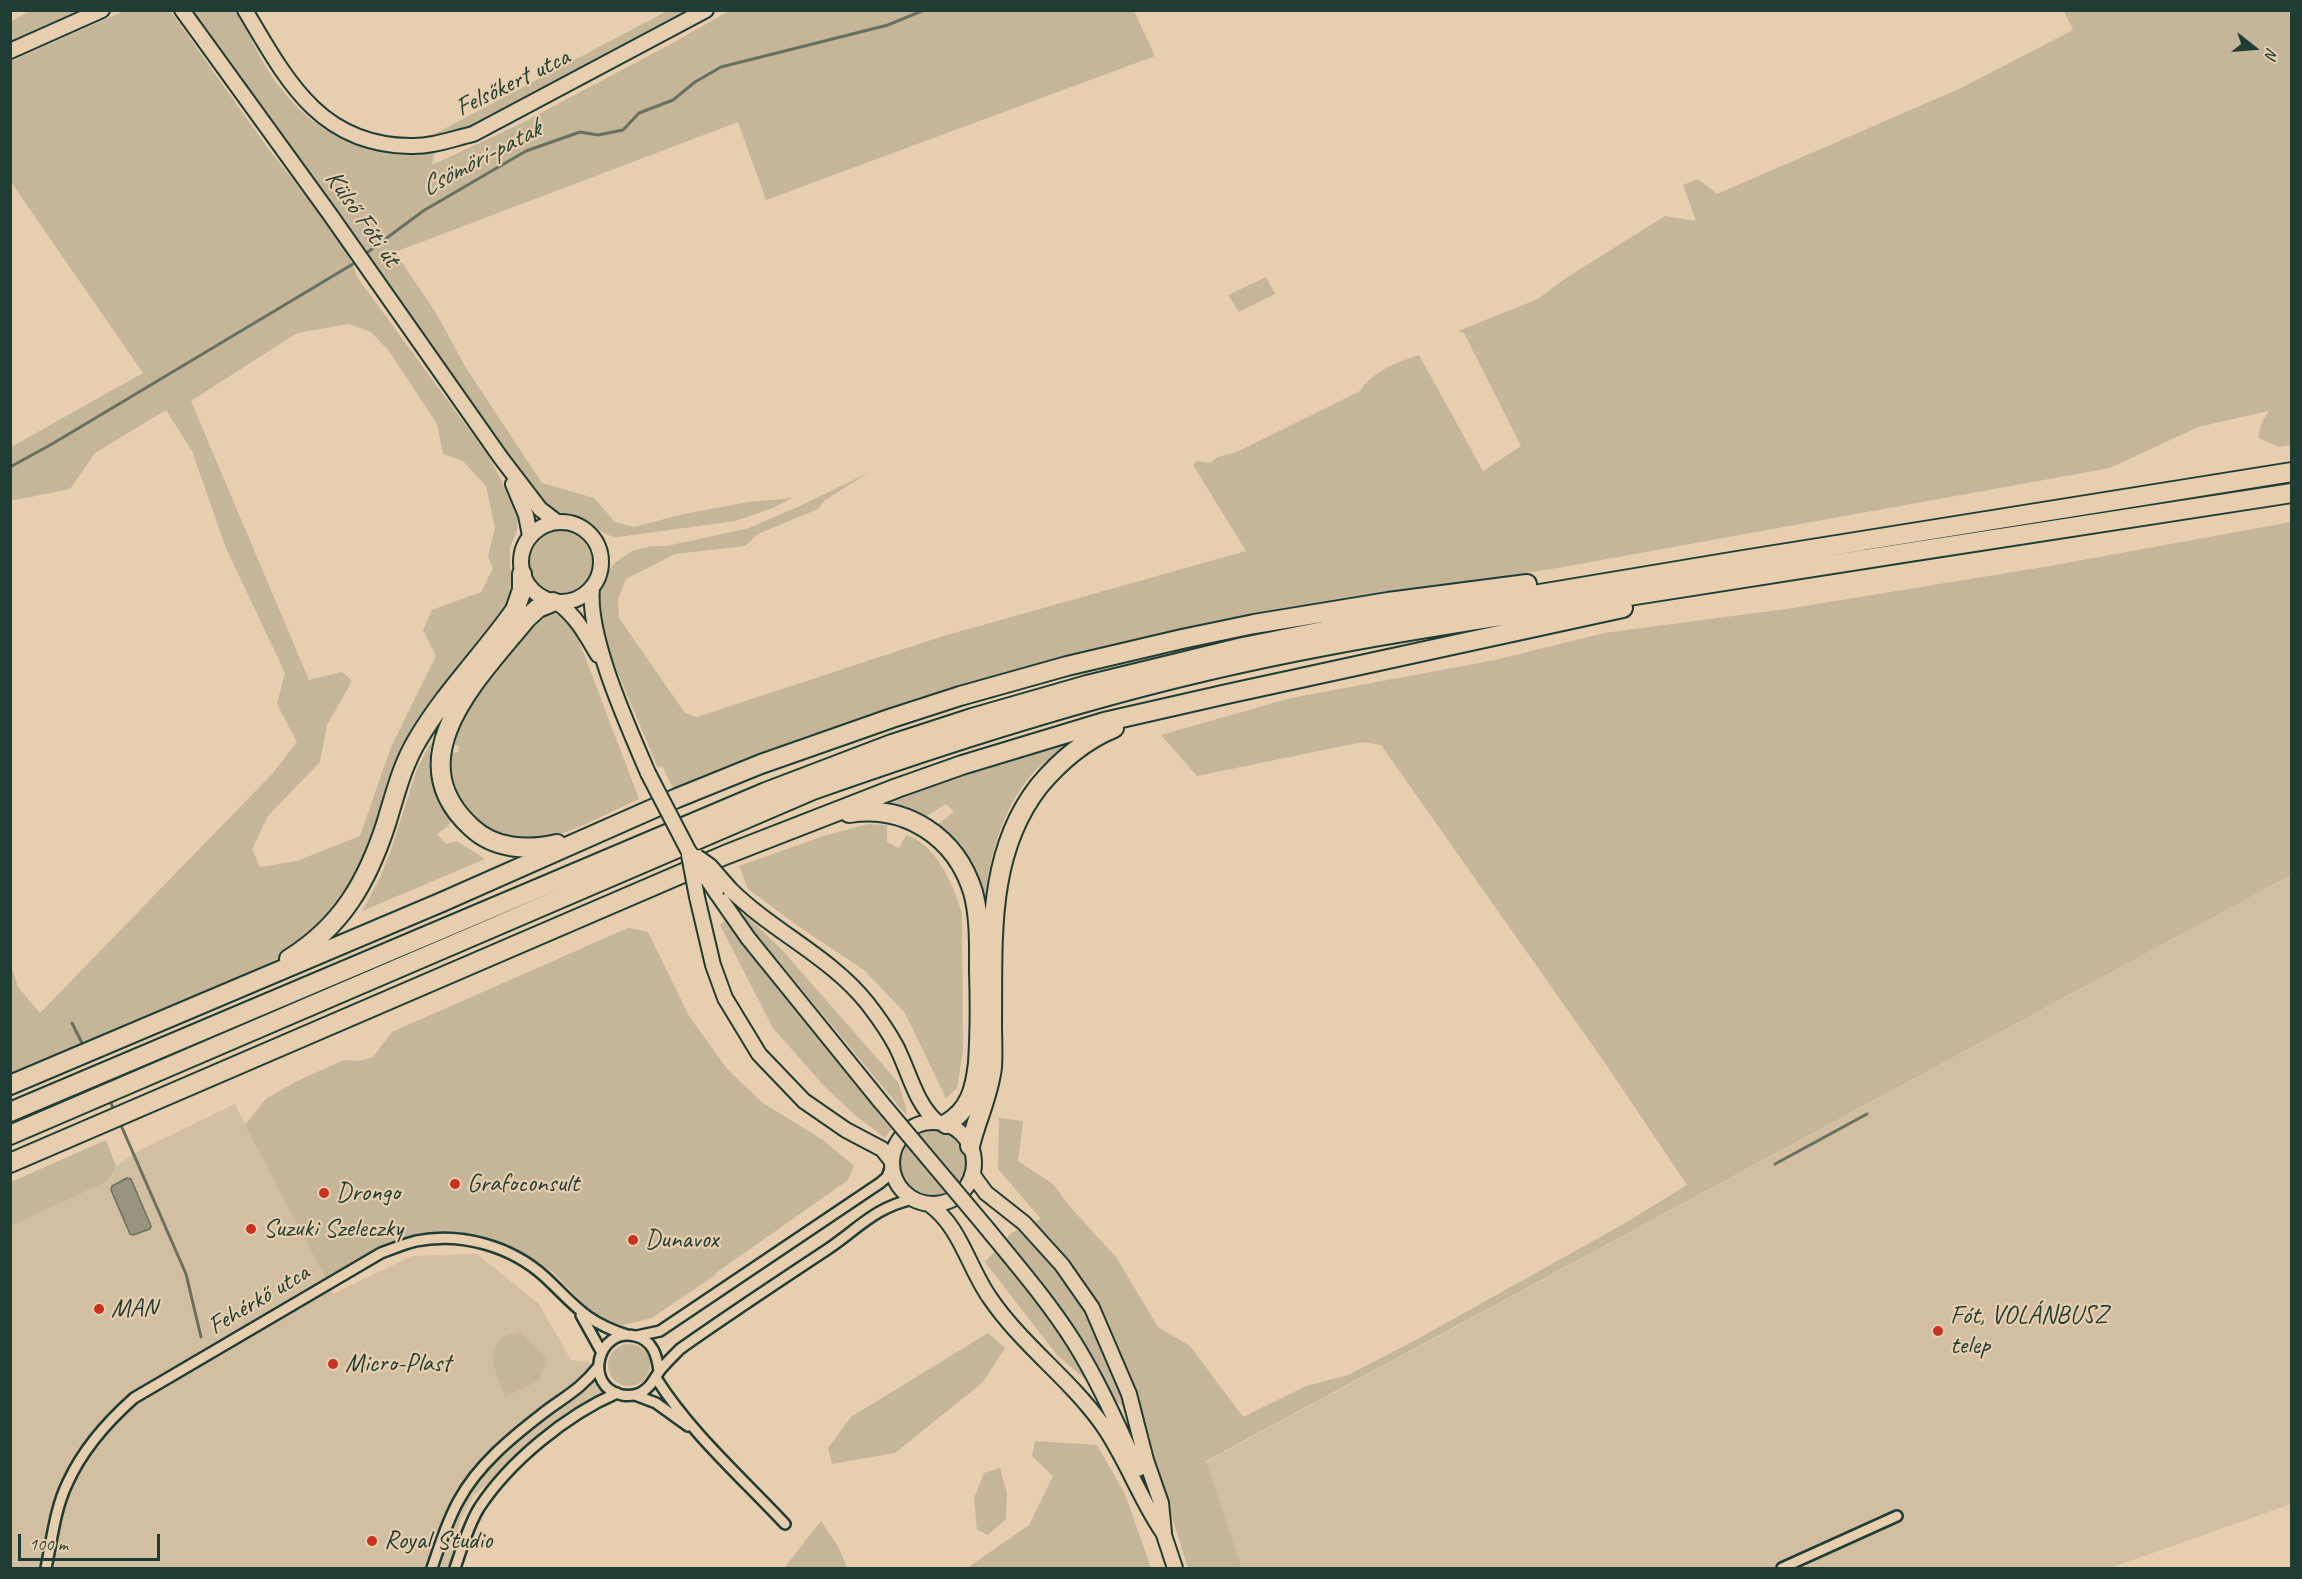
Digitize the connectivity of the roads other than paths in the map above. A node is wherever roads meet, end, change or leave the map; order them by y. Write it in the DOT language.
graph roads {
  1 [pos="102,10"];
  2 [pos="245,10"];
  3 [pos="706,10"];
  4 [pos="183,11"];
  5 [pos="10,51"];
  6 [pos="501,458"];
  7 [pos="2292,472"];
  8 [pos="2292,493"];
  9 [pos="557,522"];
  10 [pos="530,536"];
  11 [pos="522,574"];
  12 [pos="1636,579"];
  13 [pos="1699,585"];
  14 [pos="592,588"];
  15 [pos="556,602"];
  16 [pos="606,668"];
  17 [pos="1153,711"];
  18 [pos="818,818"];
  19 [pos="591,836"];
  20 [pos="688,850"];
  21 [pos="255,980"];
  22 [pos="10,1084"];
  23 [pos="10,1112"];
  24 [pos="942,1123"];
  25 [pos="10,1136"];
  26 [pos="970,1146"];
  27 [pos="10,1163"];
  28 [pos="891,1163"];
  29 [pos="972,1174"];
  30 [pos="914,1199"];
  31 [pos="929,1204"];
  32 [pos="580,1312"];
  33 [pos="627,1335"];
  34 [pos="637,1336"];
  35 [pos="602,1351"];
  36 [pos="598,1367"];
  37 [pos="658,1374"];
  38 [pos="617,1394"];
  39 [pos="635,1395"];
  40 [pos="700,1435"];
  41 [pos="1897,1516"];
  42 [pos="785,1524"];
  43 [pos="1164,1533"];
  44 [pos="46,1569"];
  45 [pos="432,1569"];
  46 [pos="455,1569"];
  47 [pos="1175,1569"];
  48 [pos="1782,1569"];
  1 -- 5 [label="main road"];
  2 -- 3 [label="main road, Felsőkert utca"];
  4 -- 6 [label="main road, Külső Fóti út"];
  6 -- 9 [label="main road, Külső Fóti út"];
  6 -- 10 [label="main road, Külső Fóti út"];
  7 -- 12 [label="highway"];
  8 -- 13 [label="highway"];
  9 -- 10 [label="main road"];
  9 -- 14 [label="main road"];
  10 -- 11 [label="main road"];
  11 -- 15 [label="main road"];
  11 -- 21 [label="highway"];
  12 -- 19 [label="highway"];
  12 -- 23 [label="highway"];
  13 -- 17 [label="highway"];
  13 -- 25 [label="highway"];
  14 -- 15 [label="main road"];
  14 -- 16 [label="main road"];
  15 -- 16 [label="main road"];
  15 -- 19 [label="highway"];
  16 -- 20 [label="main road, bridge"];
  17 -- 18 [label="highway"];
  17 -- 26 [label="highway"];
  18 -- 24 [label="highway"];
  18 -- 27 [label="highway"];
  19 -- 21 [label="highway"];
  20 -- 24 [label="main road, bridge"];
  20 -- 28 [label="main road, bridge"];
  20 -- 43 [label="main road, bridge"];
  21 -- 22 [label="highway"];
  24 -- 26 [label="main road"];
  24 -- 28 [label="main road"];
  26 -- 29 [label="main road"];
  28 -- 30 [label="main road"];
  28 -- 34 [label="street"];
  29 -- 31 [label="main road"];
  29 -- 43 [label="main road"];
  30 -- 31 [label="main road"];
  30 -- 37 [label="street"];
  31 -- 43 [label="main road"];
  32 -- 33 [label="street"];
  32 -- 35 [label="street"];
  32 -- 44 [label="street, Fehérkő utca"];
  33 -- 34 [label="street"];
  33 -- 35 [label="street"];
  34 -- 37 [label="street"];
  35 -- 36 [label="street"];
  36 -- 38 [label="street"];
  36 -- 45 [label="street"];
  37 -- 39 [label="street"];
  37 -- 40 [label="street"];
  38 -- 39 [label="street"];
  38 -- 46 [label="street"];
  39 -- 40 [label="street"];
  40 -- 42 [label="street"];
  41 -- 48 [label="street"];
  43 -- 47 [label="main road"];
}
